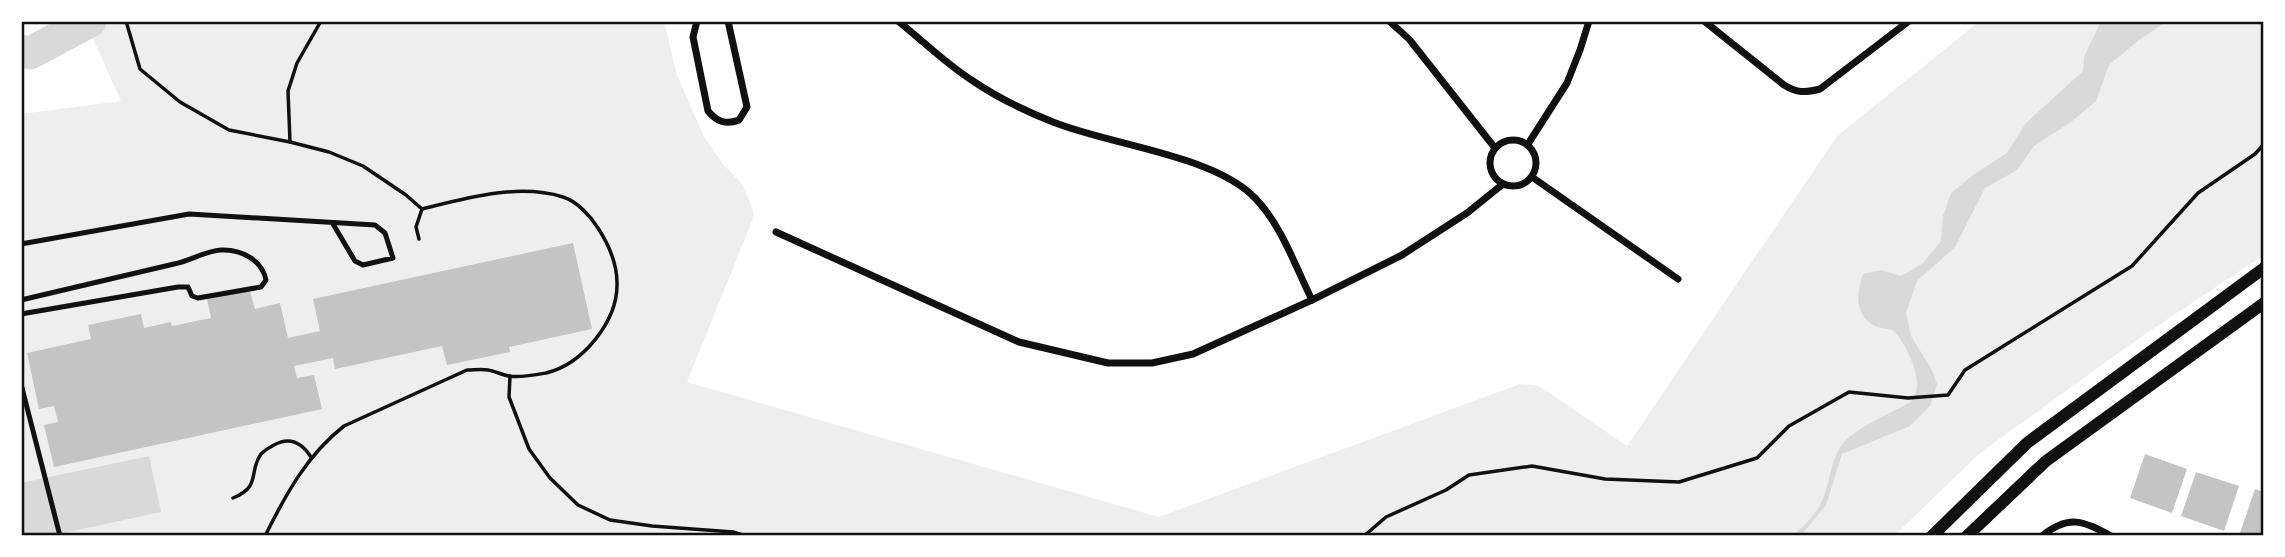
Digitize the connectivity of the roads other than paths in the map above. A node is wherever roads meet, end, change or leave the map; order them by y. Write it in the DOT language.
graph roads {
  1 [pos="697,21"];
  2 [pos="728,21"];
  3 [pos="898,21"];
  4 [pos="1389,21"];
  5 [pos="1589,21"];
  6 [pos="1704,21"];
  7 [pos="1909,21"];
  8 [pos="1528,144"];
  9 [pos="1495,148"];
  10 [pos="1532,177"];
  11 [pos="1503,184"];
  12 [pos="333,224"];
  13 [pos="775,232"];
  14 [pos="21,244"];
  15 [pos="2264,268"];
  16 [pos="1678,279"];
  17 [pos="21,300"];
  18 [pos="1312,300"];
  19 [pos="2264,303"];
  20 [pos="21,314"];
  21 [pos="21,384"];
  22 [pos="60,536"];
  23 [pos="1932,536"];
  24 [pos="1967,536"];
  25 [pos="2042,536"];
  26 [pos="2111,536"];
  1 -- 2 [label="street"];
  3 -- 18 [label="street"];
  4 -- 9 [label="street"];
  5 -- 8 [label="street"];
  6 -- 7 [label="street"];
  8 -- 9 [label="street"];
  8 -- 10 [label="street"];
  9 -- 11 [label="street"];
  10 -- 11 [label="street"];
  10 -- 16 [label="street"];
  11 -- 18 [label="street"];
  12 -- 12 [label="lane"];
  12 -- 14 [label="lane"];
  13 -- 18 [label="street"];
  15 -- 23 [label="street"];
  17 -- 20 [label="lane"];
  19 -- 24 [label="street"];
  21 -- 22 [label="lane"];
  25 -- 26 [label="street"];
}
